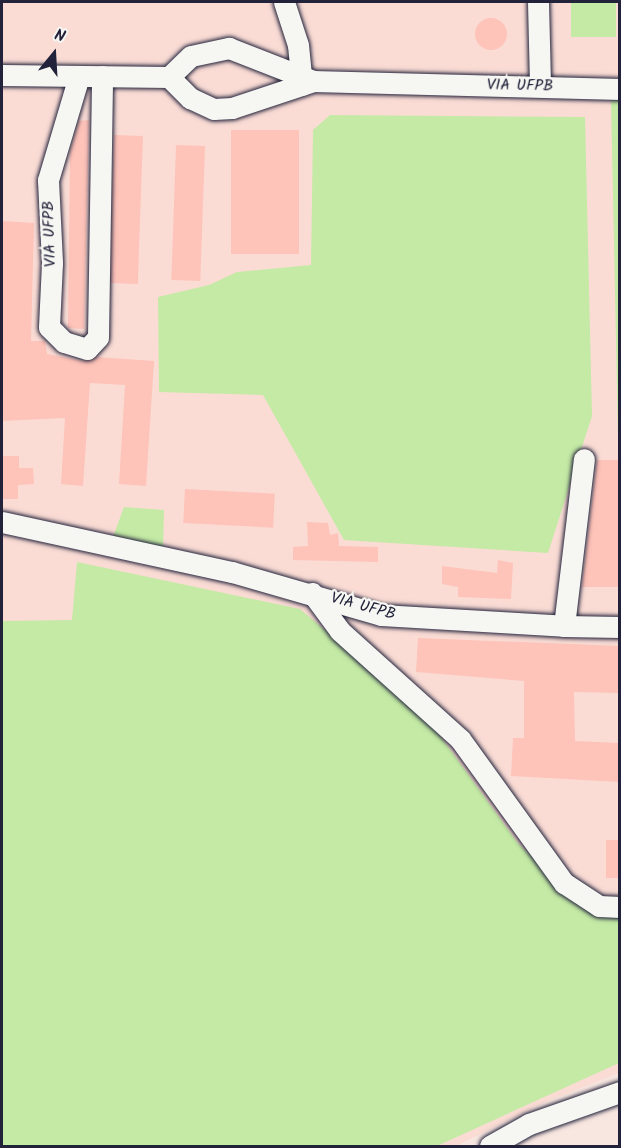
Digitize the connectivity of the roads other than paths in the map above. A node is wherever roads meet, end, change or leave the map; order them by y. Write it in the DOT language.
graph roads {
  1 [pos="284,2"];
  2 [pos="538,2"];
  3 [pos="2,75"];
  4 [pos="79,76"];
  5 [pos="102,76"];
  6 [pos="169,77"];
  7 [pos="306,80"];
  8 [pos="540,86"];
  9 [pos="620,88"];
  10 [pos="584,459"];
  11 [pos="2,522"];
  12 [pos="312,593"];
  13 [pos="564,626"];
  14 [pos="620,627"];
  15 [pos="620,907"];
  16 [pos="620,1092"];
  17 [pos="490,1146"];
  1 -- 7 [label="street"];
  2 -- 8 [label="street"];
  3 -- 4 [label="street"];
  4 -- 5 [label="street"];
  4 -- 5 [label="street, VIA UFPB"];
  5 -- 6 [label="street"];
  6 -- 7 [label="street, VIA UFPB"];
  6 -- 7 [label="street, VIA UFPB"];
  7 -- 8 [label="street, VIA UFPB"];
  8 -- 9 [label="street, VIA UFPB"];
  10 -- 13 [label="street"];
  11 -- 12 [label="street, VIA UFPB"];
  12 -- 13 [label="street, VIA UFPB"];
  12 -- 15 [label="street"];
  13 -- 14 [label="street, VIA UFPB"];
  16 -- 17 [label="street"];
}
